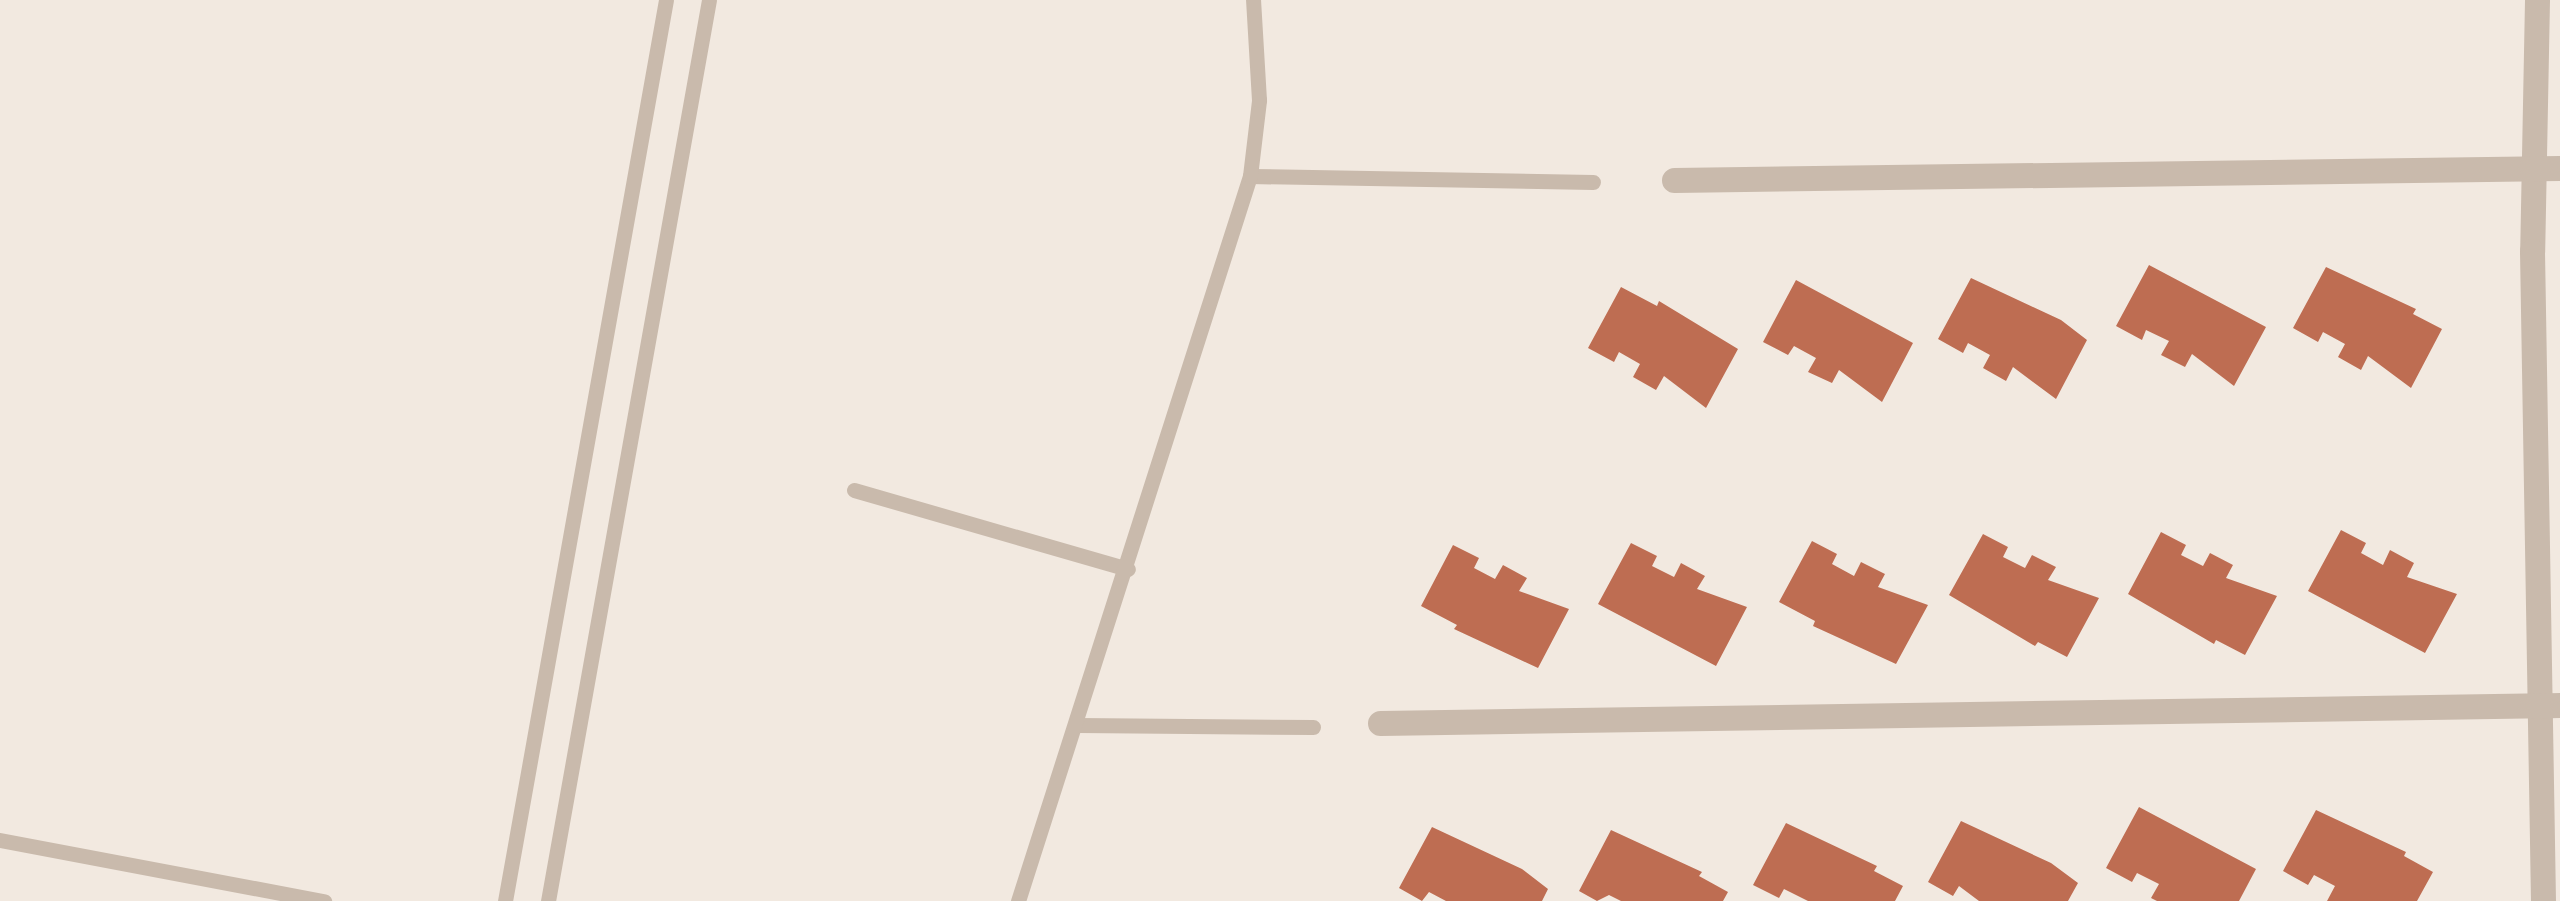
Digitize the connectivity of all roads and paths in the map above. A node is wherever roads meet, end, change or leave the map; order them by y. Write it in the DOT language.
graph roads {
  1 [pos="666,0"];
  2 [pos="709,0"];
  3 [pos="1253,0"];
  4 [pos="2537,0"];
  5 [pos="2560,168"];
  6 [pos="2534,169"];
  7 [pos="1250,176"];
  8 [pos="1674,180"];
  9 [pos="1592,182"];
  10 [pos="854,490"];
  11 [pos="1128,569"];
  12 [pos="2550,705"];
  13 [pos="1380,724"];
  14 [pos="1078,725"];
  15 [pos="1313,727"];
  16 [pos="0,840"];
  17 [pos="324,901"];
  18 [pos="505,901"];
  19 [pos="548,901"];
  20 [pos="1018,901"];
  21 [pos="2543,901"];
  1 -- 18 [label="lane"];
  2 -- 19 [label="lane"];
  3 -- 7 [label="lane"];
  4 -- 6 [label="street"];
  5 -- 6 [label="street"];
  6 -- 8 [label="street"];
  6 -- 12 [label="street"];
  7 -- 9 [label="lane"];
  7 -- 11 [label="lane"];
  10 -- 11 [label="lane"];
  11 -- 14 [label="lane"];
  12 -- 13 [label="street"];
  12 -- 21 [label="street"];
  14 -- 15 [label="lane"];
  14 -- 20 [label="lane"];
  16 -- 17 [label="lane"];
}
